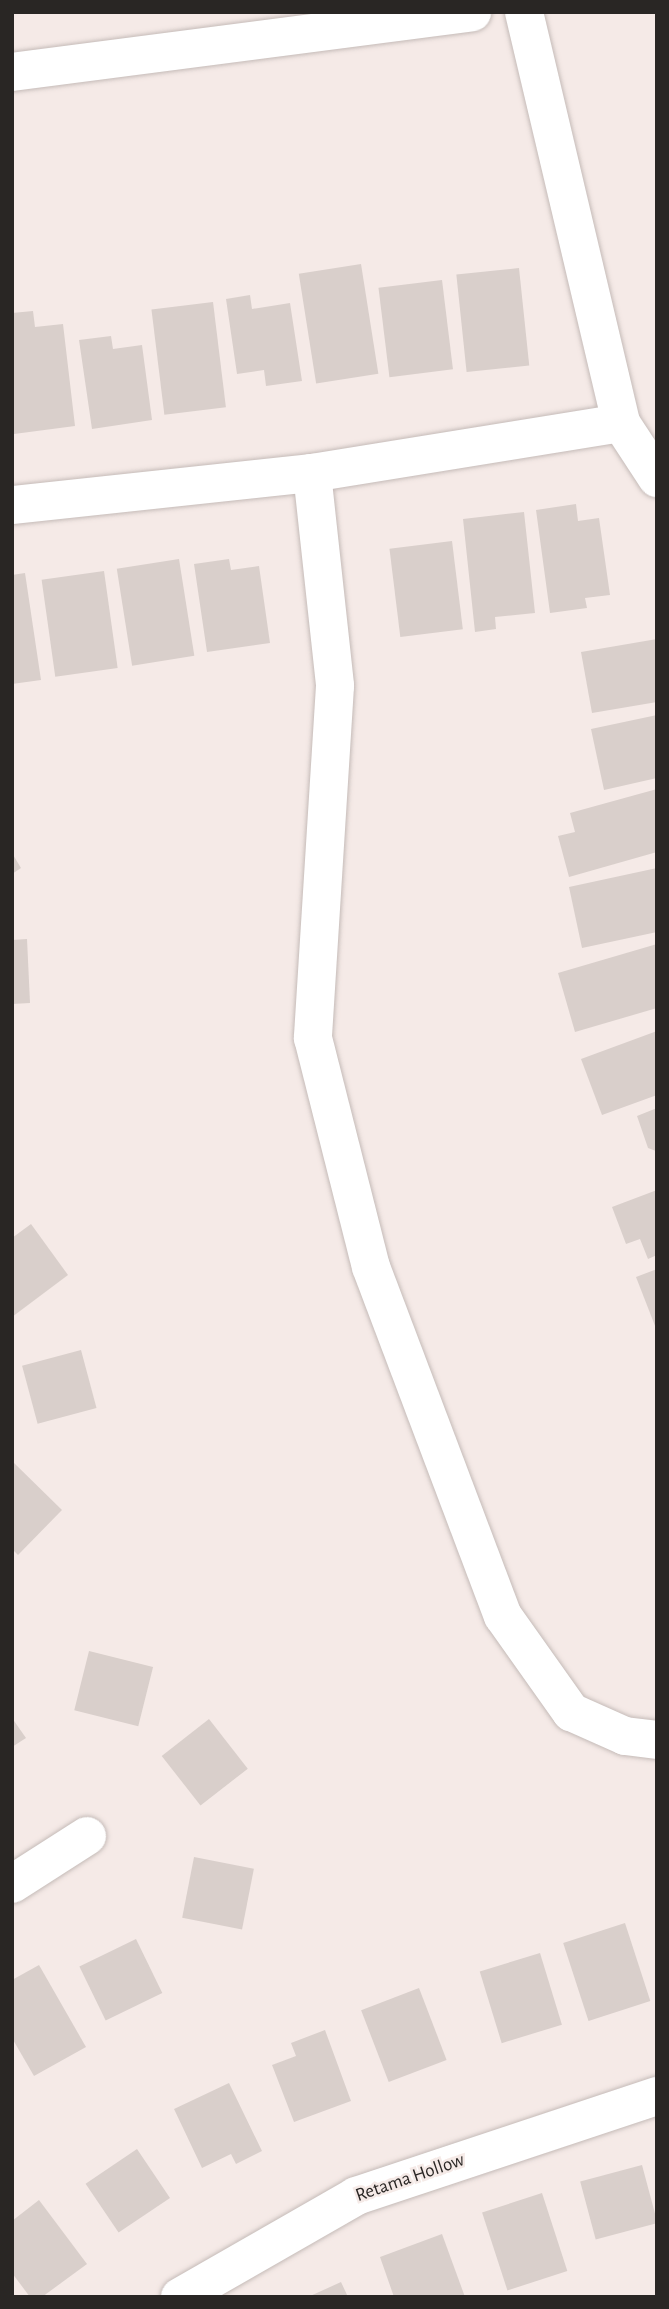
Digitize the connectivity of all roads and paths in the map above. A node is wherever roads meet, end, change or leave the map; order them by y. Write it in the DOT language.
graph roads {
  1 [pos="472,12"];
  2 [pos="524,12"];
  3 [pos="12,72"];
  4 [pos="621,423"];
  5 [pos="312,473"];
  6 [pos="657,478"];
  7 [pos="12,505"];
  8 [pos="657,1740"];
  9 [pos="87,1836"];
  10 [pos="12,1884"];
  11 [pos="657,2095"];
  12 [pos="180,2297"];
  1 -- 3 [label="street"];
  2 -- 4 [label="street"];
  4 -- 5 [label="street"];
  4 -- 6 [label="street"];
  5 -- 7 [label="street"];
  5 -- 8 [label="street"];
  9 -- 10 [label="street"];
  11 -- 12 [label="street, Retama Hollow"];
}
